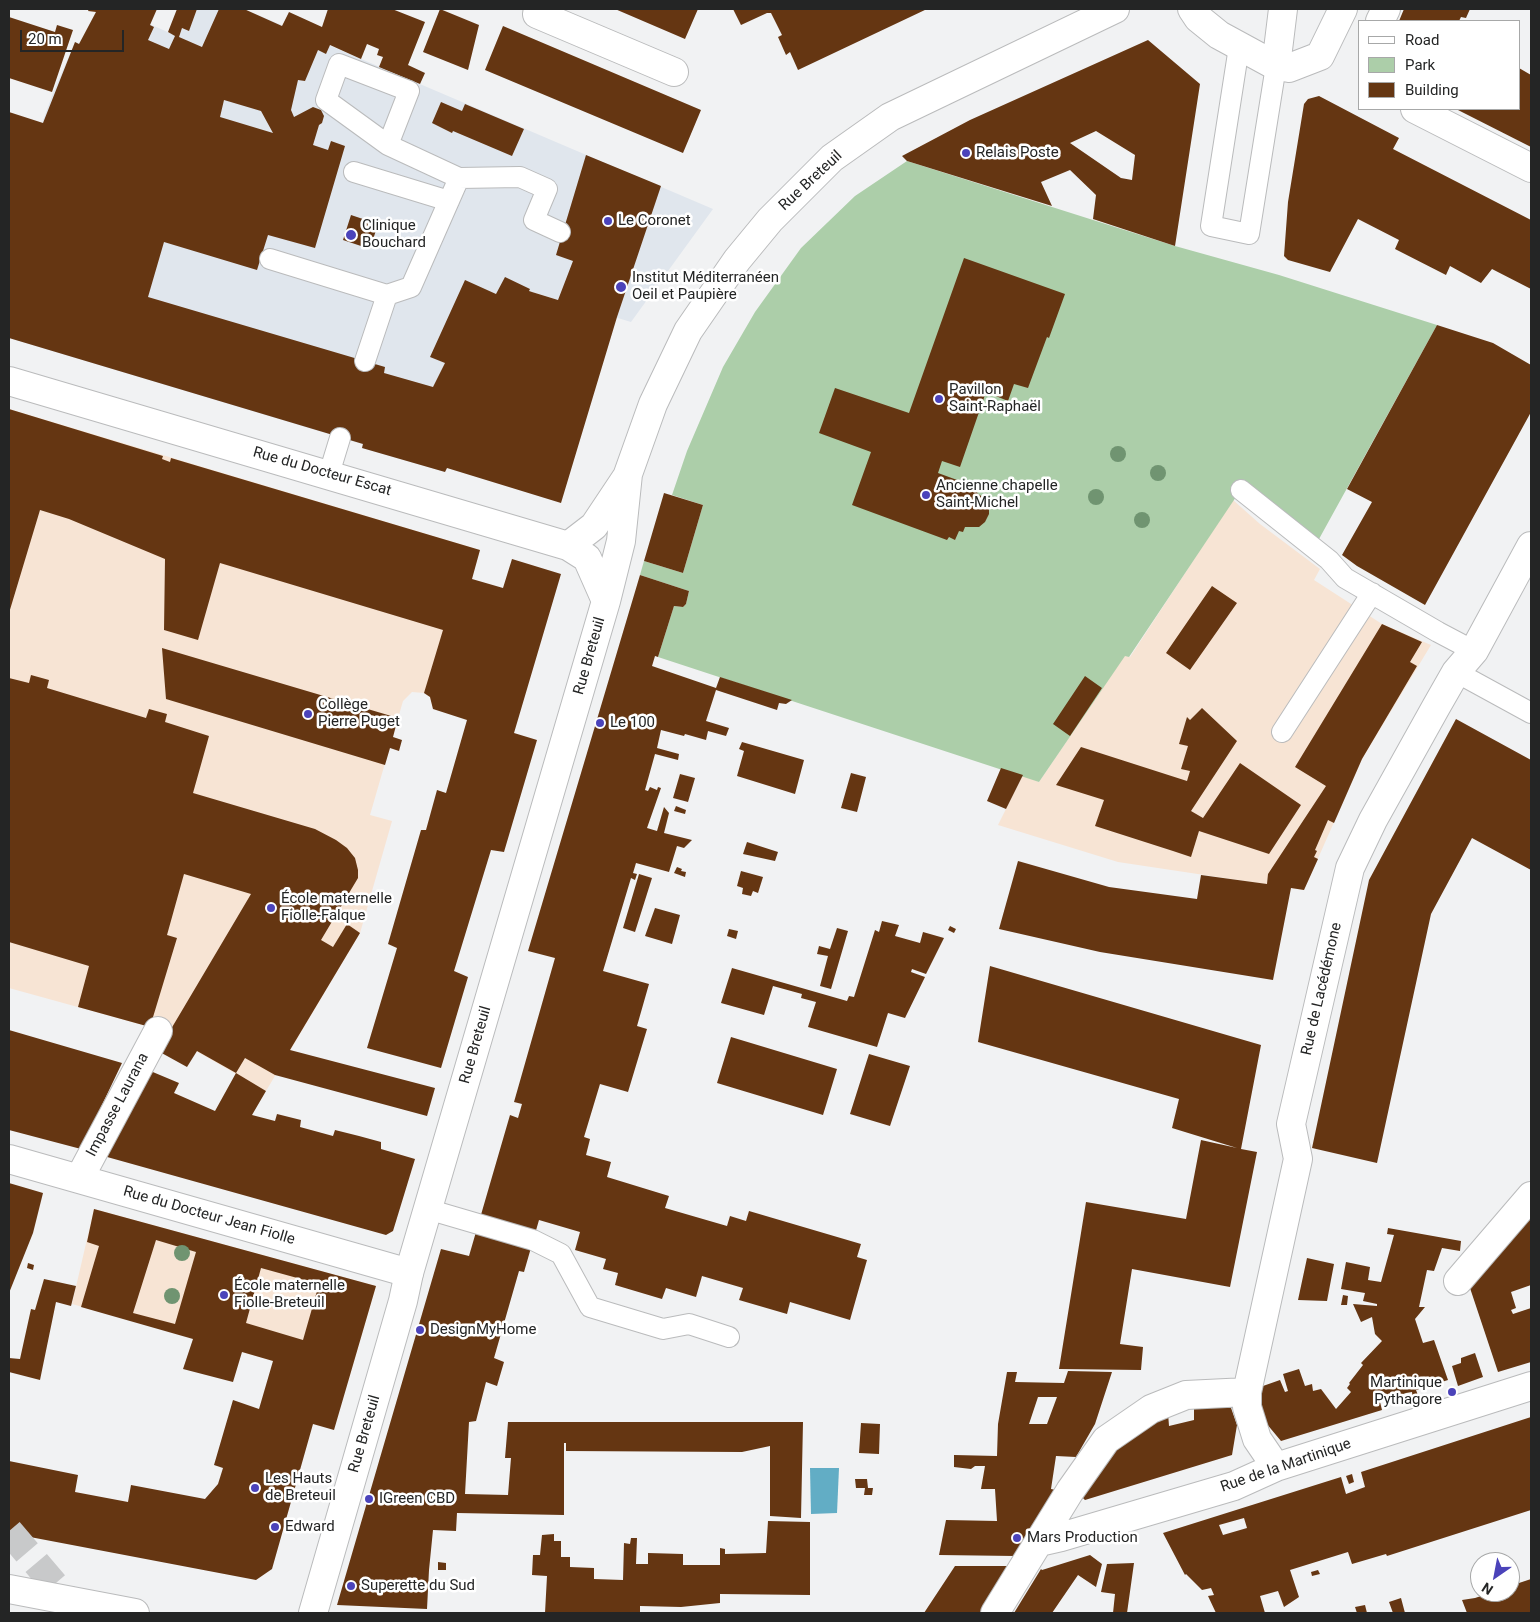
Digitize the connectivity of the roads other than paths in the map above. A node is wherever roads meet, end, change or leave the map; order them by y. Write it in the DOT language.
graph roads {
  1 [pos="1115,9"];
  2 [pos="1192,9"];
  3 [pos="1283,9"];
  4 [pos="1343,9"];
  5 [pos="533,11"];
  6 [pos="1239,47"];
  7 [pos="1276,66"];
  8 [pos="674,72"];
  9 [pos="1417,110"];
  10 [pos="388,145"];
  11 [pos="1531,168"];
  12 [pos="354,172"];
  13 [pos="459,178"];
  14 [pos="449,201"];
  15 [pos="560,232"];
  16 [pos="270,259"];
  17 [pos="387,295"];
  18 [pos="365,361"];
  19 [pos="9,380"];
  20 [pos="340,438"];
  21 [pos="329,474"];
  22 [pos="628,474"];
  23 [pos="1241,490"];
  24 [pos="568,546"];
  25 [pos="1531,546"];
  26 [pos="1372,593"];
  27 [pos="606,601"];
  28 [pos="1474,651"];
  29 [pos="1456,672"];
  30 [pos="1531,713"];
  31 [pos="1282,732"];
  32 [pos="158,1031"];
  33 [pos="9,1159"];
  34 [pos="79,1179"];
  35 [pos="1531,1196"];
  36 [pos="428,1210"];
  37 [pos="409,1273"];
  38 [pos="1458,1280"];
  39 [pos="729,1337"];
  40 [pos="1531,1386"];
  41 [pos="1247,1392"];
  42 [pos="1276,1467"];
  43 [pos="1038,1542"];
  44 [pos="9,1589"];
  45 [pos="135,1613"];
  46 [pos="313,1613"];
  47 [pos="995,1613"];
  1 -- 22 [label="street, Rue Breteuil"];
  2 -- 6 [label="street"];
  3 -- 7 [label="street"];
  4 -- 7 [label="street"];
  5 -- 8 [label="street"];
  6 -- 7 [label="street"];
  6 -- 7 [label="lane"];
  9 -- 11 [label="street"];
  10 -- 13 [label="lane"];
  12 -- 14 [label="lane"];
  13 -- 14 [label="lane"];
  13 -- 15 [label="lane"];
  14 -- 17 [label="lane"];
  16 -- 17 [label="lane"];
  17 -- 18 [label="lane"];
  19 -- 21 [label="street, Rue du Docteur Escat"];
  20 -- 21 [label="lane"];
  21 -- 24 [label="street, Rue du Docteur Escat"];
  22 -- 24 [label="street, Rue Breteuil"];
  22 -- 27 [label="street, Rue Breteuil"];
  23 -- 26 [label="lane"];
  24 -- 27 [label="street, Rue du Docteur Escat"];
  25 -- 28 [label="street, Rue de Lacédémone"];
  26 -- 28 [label="lane"];
  26 -- 31 [label="lane"];
  27 -- 36 [label="street, Rue Breteuil"];
  28 -- 29 [label="street, Rue de Lacédémone"];
  29 -- 30 [label="lane"];
  29 -- 41 [label="street, Rue de Lacédémone"];
  32 -- 34 [label="street, Impasse Laurana"];
  33 -- 34 [label="street, Rue du Docteur Jean Fiolle"];
  34 -- 37 [label="street, Rue du Docteur Jean Fiolle"];
  35 -- 38 [label="street"];
  36 -- 37 [label="street, Rue Breteuil"];
  36 -- 39 [label="lane"];
  37 -- 46 [label="street, Rue Breteuil"];
  40 -- 42 [label="street, Rue de la Martinique"];
  41 -- 42 [label="street, Rue de Lacédémone"];
  41 -- 43 [label="street"];
  42 -- 43 [label="street, Rue de la Martinique"];
  43 -- 47 [label="street"];
  44 -- 45 [label="street"];
}
